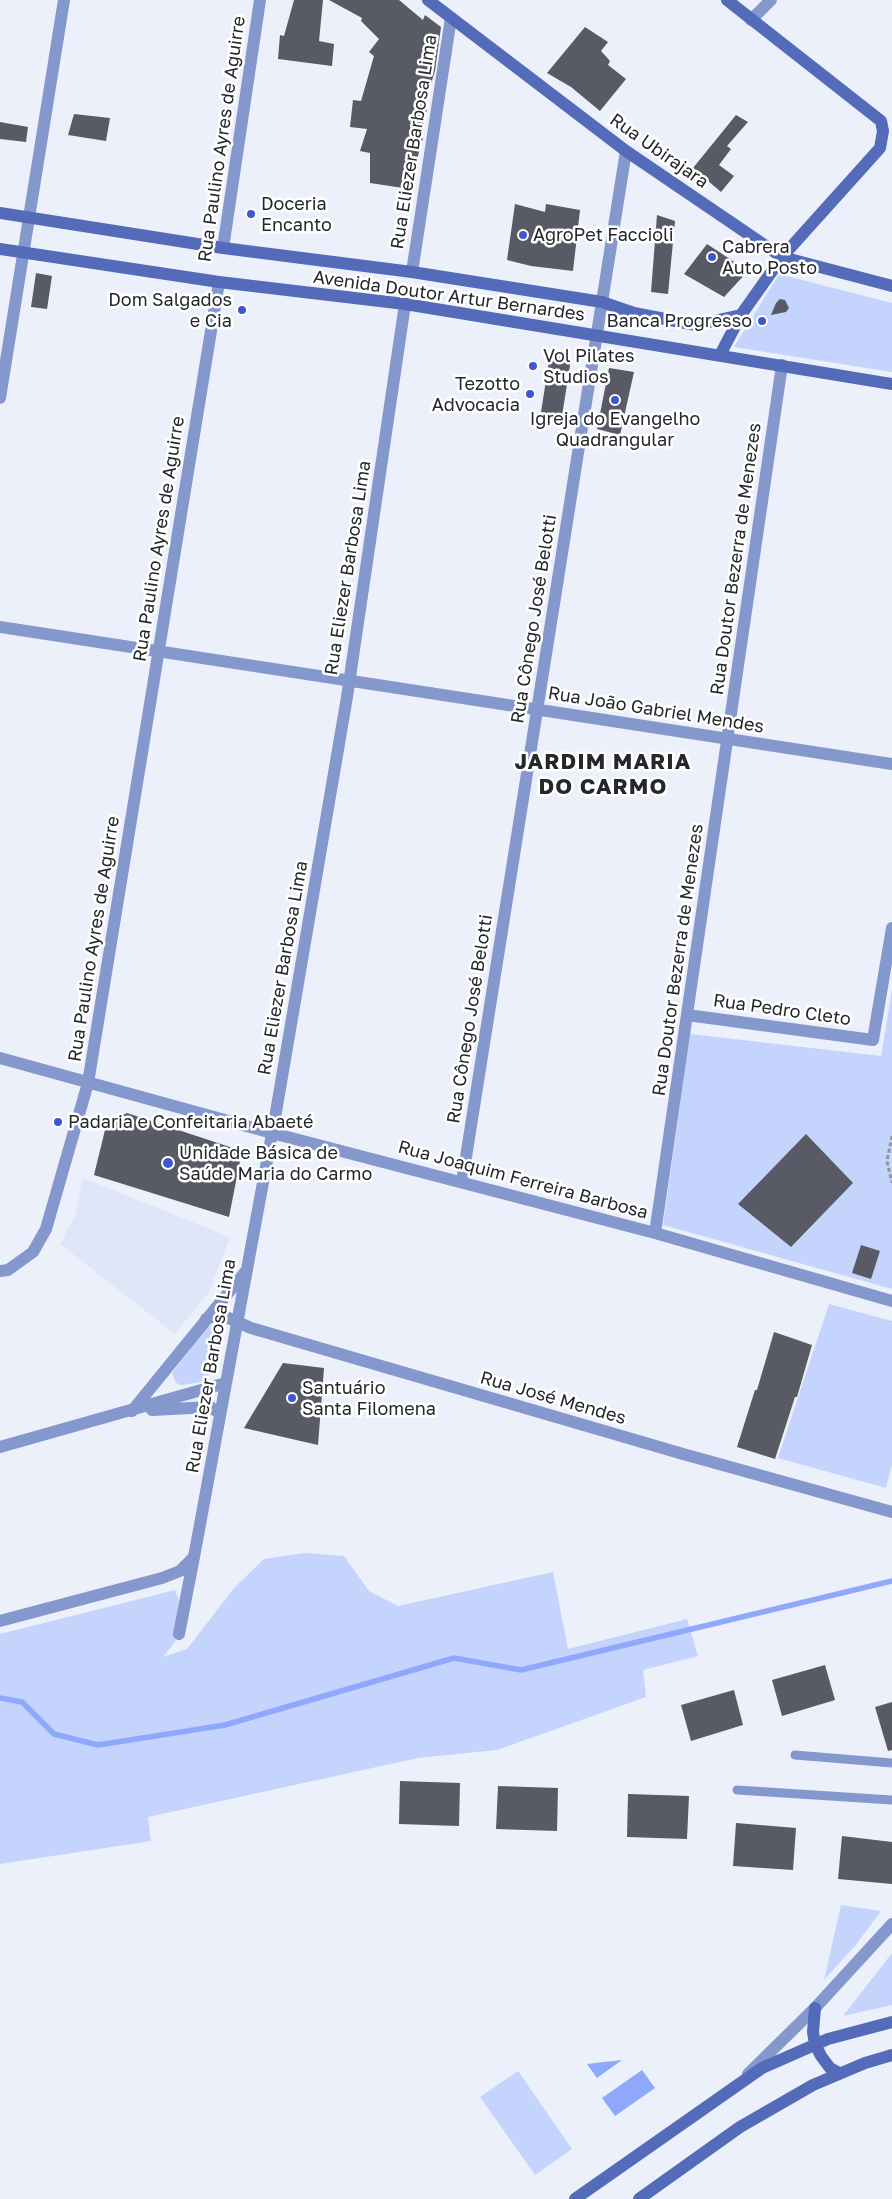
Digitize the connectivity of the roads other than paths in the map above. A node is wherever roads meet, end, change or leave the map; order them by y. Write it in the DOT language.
graph roads {
  1 [pos="64,0"];
  2 [pos="260,0"];
  3 [pos="428,0"];
  4 [pos="727,0"];
  5 [pos="771,0"];
  6 [pos="451,18"];
  7 [pos="751,20"];
  8 [pos="887,121"];
  9 [pos="626,151"];
  10 [pos="0,213"];
  11 [pos="29,217"];
  12 [pos="223,248"];
  13 [pos="0,249"];
  14 [pos="23,252"];
  15 [pos="782,257"];
  16 [pos="412,272"];
  17 [pos="219,282"];
  18 [pos="892,286"];
  19 [pos="602,302"];
  20 [pos="405,304"];
  21 [pos="741,315"];
  22 [pos="596,336"];
  23 [pos="720,355"];
  24 [pos="782,365"];
  25 [pos="892,384"];
  26 [pos="0,398"];
  27 [pos="0,627"];
  28 [pos="158,652"];
  29 [pos="349,681"];
  30 [pos="537,710"];
  31 [pos="728,739"];
  32 [pos="892,764"];
  33 [pos="892,928"];
  34 [pos="687,1015"];
  35 [pos="0,1058"];
  36 [pos="88,1083"];
  37 [pos="272,1133"];
  38 [pos="462,1182"];
  39 [pos="655,1233"];
  40 [pos="247,1269"];
  41 [pos="0,1272"];
  42 [pos="892,1301"];
  43 [pos="206,1319"];
  44 [pos="238,1322"];
  45 [pos="226,1383"];
  46 [pos="132,1411"];
  47 [pos="220,1413"];
  48 [pos="0,1447"];
  49 [pos="892,1512"];
  50 [pos="194,1557"];
  51 [pos="0,1621"];
  52 [pos="178,1634"];
  53 [pos="795,1756"];
  54 [pos="892,1763"];
  55 [pos="737,1790"];
  56 [pos="892,1800"];
  57 [pos="890,1929"];
  58 [pos="815,2008"];
  59 [pos="892,2022"];
  60 [pos="815,2044"];
  61 [pos="892,2055"];
  62 [pos="839,2073"];
  63 [pos="737,2084"];
  64 [pos="575,2199"];
  65 [pos="639,2199"];
  1 -- 11 [label="street"];
  2 -- 12 [label="street, Rua Paulino Ayres de Aguirre"];
  3 -- 6 [label="main road, Rua Ubirajara"];
  4 -- 7 [label="main road"];
  5 -- 7 [label="street"];
  6 -- 9 [label="main road, Rua Ubirajara"];
  6 -- 16 [label="street, Rua Eliezer Barbosa Lima"];
  7 -- 8 [label="main road"];
  8 -- 15 [label="main road"];
  9 -- 15 [label="main road, Rua Ubirajara"];
  9 -- 19 [label="street, Rua Cônego José Belotti"];
  10 -- 11 [label="main road, Avenida Doutor Artur Bernardes"];
  11 -- 12 [label="main road, Avenida Doutor Artur Bernardes"];
  11 -- 14 [label="street"];
  12 -- 16 [label="main road, Avenida Doutor Artur Bernardes"];
  13 -- 14 [label="main road, Avenida Doutor Artur Bernardes"];
  14 -- 17 [label="main road, Avenida Doutor Artur Bernardes"];
  14 -- 26 [label="street"];
  15 -- 18 [label="main road, Rua Ubirajara"];
  15 -- 21 [label="main road"];
  16 -- 19 [label="main road, Avenida Doutor Artur Bernardes"];
  17 -- 20 [label="main road, Avenida Doutor Artur Bernardes"];
  17 -- 28 [label="street, Rua Paulino Ayres de Aguirre"];
  19 -- 21 [label="main road, Avenida Doutor Artur Bernardes"];
  19 -- 22 [label="street, Rua Cônego José Belotti"];
  20 -- 22 [label="main road, Avenida Doutor Artur Bernardes"];
  20 -- 29 [label="street, Rua Eliezer Barbosa Lima"];
  21 -- 23 [label="main road"];
  22 -- 23 [label="main road, Avenida Doutor Artur Bernardes"];
  22 -- 30 [label="street, Rua Cônego José Belotti"];
  23 -- 24 [label="main road, Avenida Doutor Artur Bernardes"];
  24 -- 25 [label="main road, Avenida Doutor Artur Bernardes"];
  24 -- 31 [label="street, Rua Doutor Bezerra de Menezes"];
  27 -- 28 [label="street, Rua João Gabriel Mendes"];
  28 -- 29 [label="street, Rua João Gabriel Mendes"];
  28 -- 36 [label="street, Rua Paulino Ayres de Aguirre"];
  29 -- 30 [label="street, Rua João Gabriel Mendes"];
  29 -- 37 [label="street, Rua Eliezer Barbosa Lima"];
  30 -- 31 [label="street, Rua João Gabriel Mendes"];
  30 -- 38 [label="street, Rua Cônego José Belotti"];
  31 -- 32 [label="street, Rua João Gabriel Mendes"];
  31 -- 34 [label="street, Rua Doutor Bezerra de Menezes"];
  33 -- 34 [label="street, Rua Pedro Cleto"];
  34 -- 39 [label="street, Rua Doutor Bezerra de Menezes"];
  35 -- 36 [label="street, Rua Joaquim Ferreira Barbosa"];
  36 -- 37 [label="street, Rua Joaquim Ferreira Barbosa"];
  36 -- 41 [label="street, Rua Paulino Ayres de Aguirre"];
  37 -- 38 [label="street, Rua Joaquim Ferreira Barbosa"];
  37 -- 40 [label="street, Rua Eliezer Barbosa Lima"];
  38 -- 39 [label="street, Rua Joaquim Ferreira Barbosa"];
  39 -- 42 [label="street, Rua Joaquim Ferreira Barbosa"];
  40 -- 43 [label="street"];
  40 -- 44 [label="street, Rua Eliezer Barbosa Lima"];
  43 -- 44 [label="street, Rua José Mendes"];
  43 -- 46 [label="street"];
  44 -- 45 [label="street, Rua Eliezer Barbosa Lima"];
  44 -- 49 [label="street, Rua José Mendes"];
  45 -- 46 [label="street"];
  45 -- 47 [label="street, Rua Eliezer Barbosa Lima"];
  46 -- 47 [label="street"];
  46 -- 48 [label="street"];
  47 -- 50 [label="street, Rua Eliezer Barbosa Lima"];
  50 -- 51 [label="street"];
  50 -- 52 [label="street, Rua Eliezer Barbosa Lima"];
  53 -- 54 [label="lane"];
  55 -- 56 [label="lane"];
  57 -- 58 [label="street"];
  58 -- 60 [label="main road"];
  58 -- 63 [label="street"];
  59 -- 60 [label="main road"];
  60 -- 62 [label="main road"];
  60 -- 63 [label="main road"];
  61 -- 62 [label="main road"];
  62 -- 65 [label="main road"];
  63 -- 64 [label="main road"];
}
